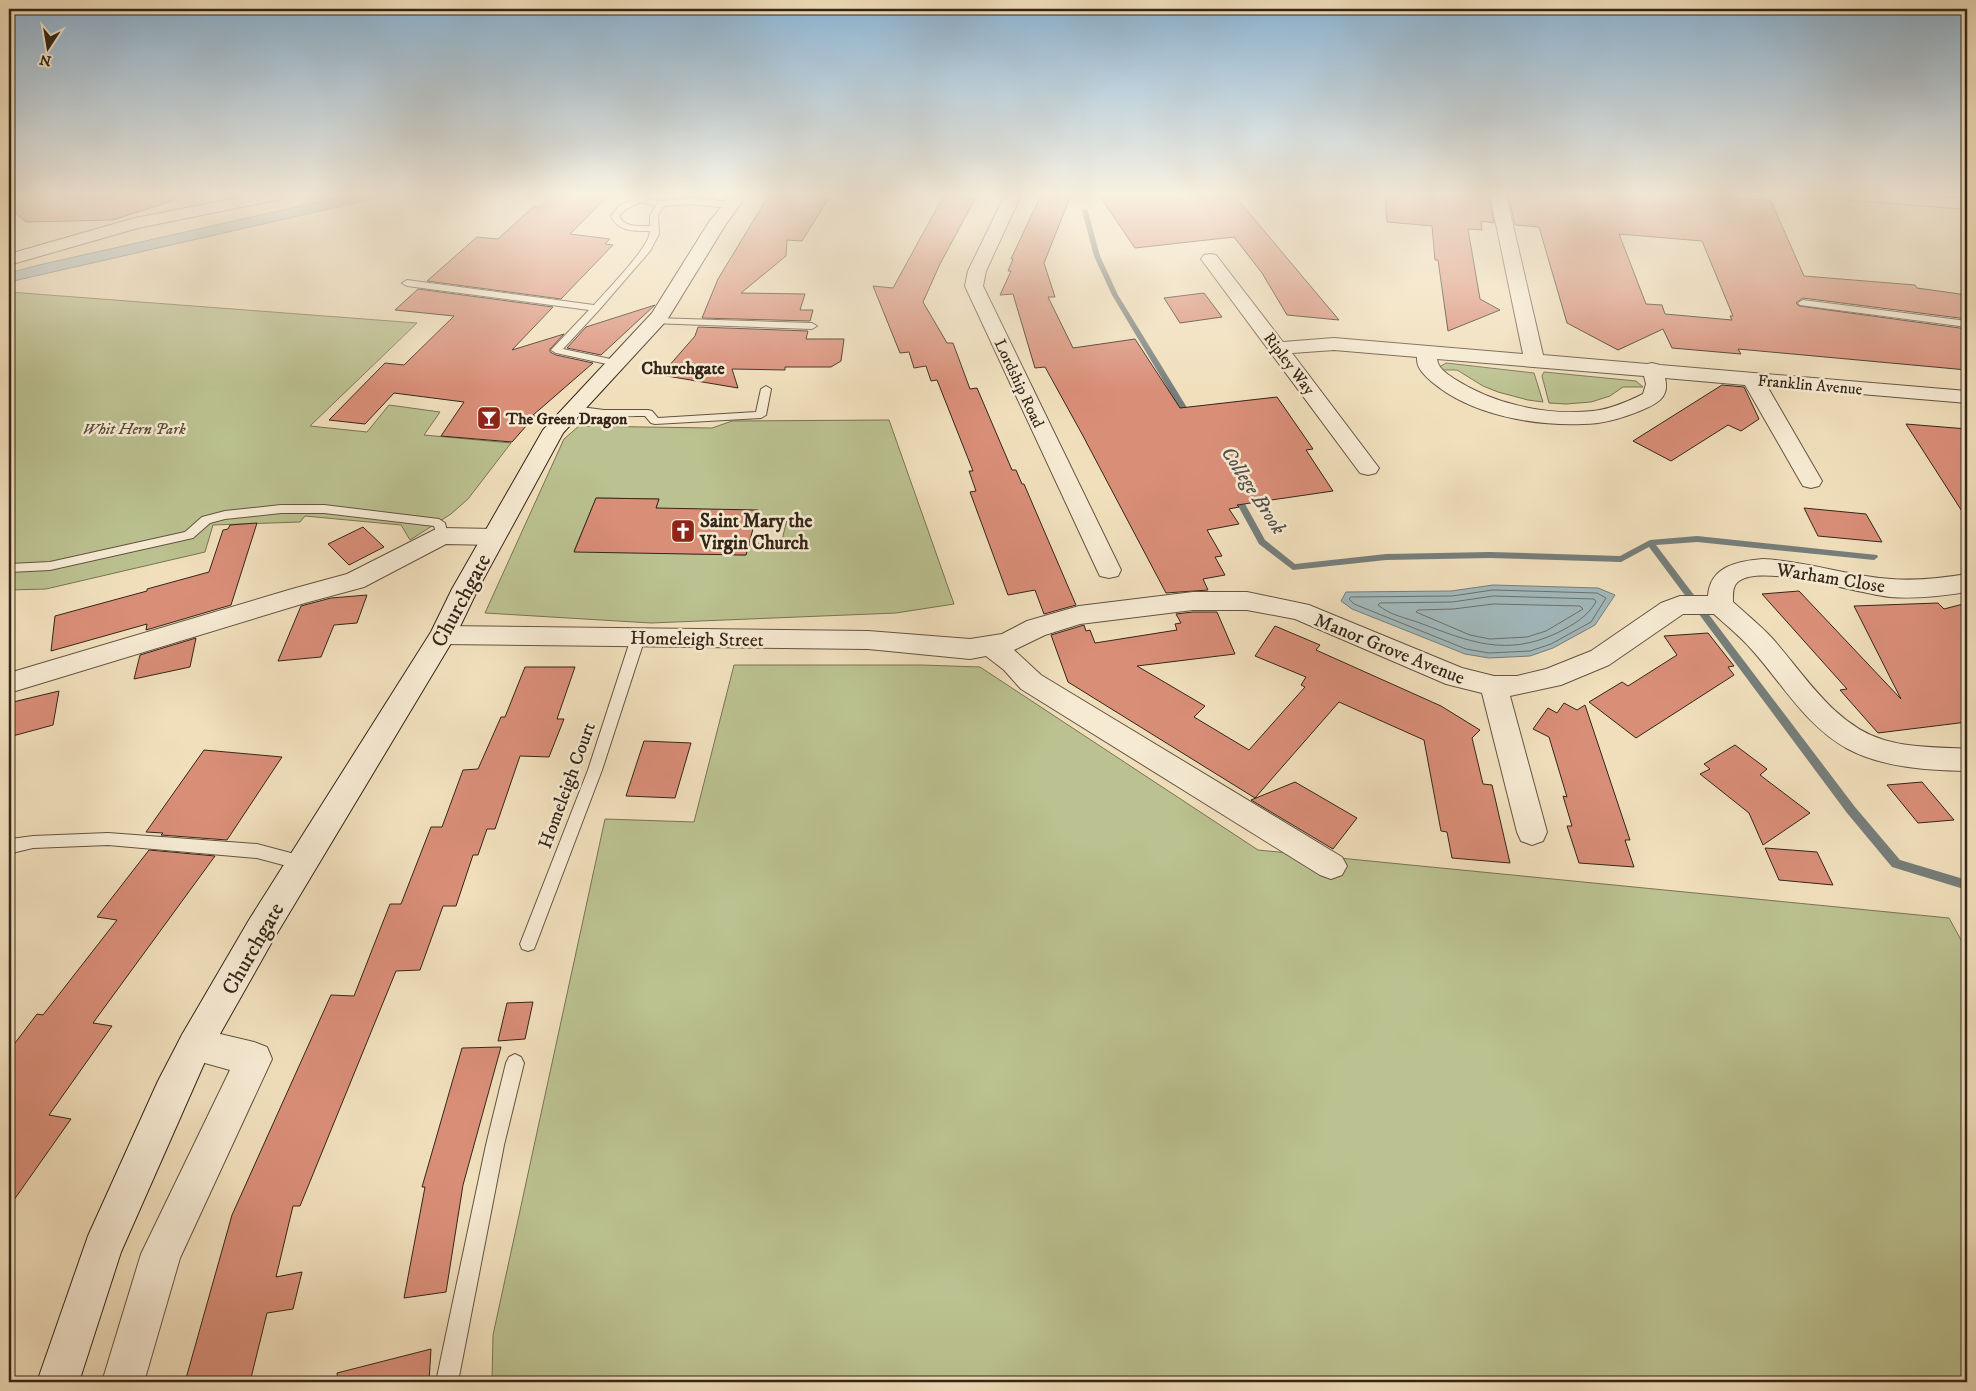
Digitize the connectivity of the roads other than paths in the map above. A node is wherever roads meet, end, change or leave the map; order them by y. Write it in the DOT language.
graph roads {
  1 [pos="638,260"];
  2 [pos="695,260"];
  3 [pos="982,260"];
  4 [pos="1211,260"];
  5 [pos="1512,260"];
  6 [pos="407,283"];
  7 [pos="1803,303"];
  8 [pos="596,308"];
  9 [pos="655,322"];
  10 [pos="1967,324"];
  11 [pos="812,326"];
  12 [pos="1280,348"];
  13 [pos="1428,351"];
  14 [pos="1534,359"];
  15 [pos="616,363"];
  16 [pos="1652,370"];
  17 [pos="1752,379"];
  18 [pos="766,389"];
  19 [pos="1967,397"];
  20 [pos="574,409"];
  21 [pos="1368,468"];
  22 [pos="1811,481"];
  23 [pos="442,536"];
  24 [pos="494,537"];
  25 [pos="9,568"];
  26 [pos="1109,570"];
  27 [pos="1967,583"];
  28 [pos="1705,605"];
  29 [pos="443,635"];
  30 [pos="638,638"];
  31 [pos="991,645"];
  32 [pos="950,648"];
  33 [pos="9,683"];
  34 [pos="1494,686"];
  35 [pos="1967,760"];
  36 [pos="1532,832"];
  37 [pos="9,849"];
  38 [pos="302,863"];
  39 [pos="1330,866"];
  40 [pos="528,944"];
  41 [pos="195,1045"];
  42 [pos="515,1063"];
  43 [pos="58,1382"];
  44 [pos="123,1382"];
  45 [pos="447,1382"];
  1 -- 8 [label="lane"];
  2 -- 9 [label="street, Churchgate"];
  3 -- 26 [label="street, Lordship Road"];
  4 -- 12 [label="street, Ripley Way"];
  5 -- 14 [label="street"];
  6 -- 8 [label="lane"];
  7 -- 10 [label="lane"];
  8 -- 15 [label="lane"];
  9 -- 11 [label="lane"];
  9 -- 15 [label="street, Churchgate"];
  12 -- 13 [label="street, Franklin Avenue"];
  12 -- 21 [label="street, Ripley Way"];
  13 -- 14 [label="street, Franklin Avenue"];
  13 -- 16 [label="street"];
  14 -- 16 [label="street, Franklin Avenue"];
  15 -- 20 [label="street, Churchgate"];
  16 -- 17 [label="street, Franklin Avenue"];
  17 -- 19 [label="street, Franklin Avenue"];
  17 -- 22 [label="street"];
  18 -- 20 [label="lane"];
  20 -- 24 [label="street, Churchgate"];
  23 -- 24 [label="street, Churchgate"];
  23 -- 25 [label="lane"];
  23 -- 33 [label="street, Churchgate"];
  24 -- 29 [label="street, Churchgate"];
  27 -- 28 [label="street, Warham Close"];
  28 -- 34 [label="street, Manor Grove Avenue"];
  28 -- 35 [label="street"];
  29 -- 30 [label="street, Homeleigh Street"];
  29 -- 38 [label="street, Churchgate"];
  30 -- 32 [label="street, Homeleigh Street"];
  30 -- 40 [label="lane, Homeleigh Court"];
  31 -- 32 [label="street, Manor Grove Avenue"];
  31 -- 34 [label="street, Manor Grove Avenue"];
  31 -- 39 [label="street"];
  34 -- 36 [label="street"];
  37 -- 38 [label="lane"];
  38 -- 41 [label="street, Churchgate"];
  41 -- 43 [label="street, Churchgate"];
  41 -- 44 [label="street"];
  42 -- 45 [label="lane"];
}
